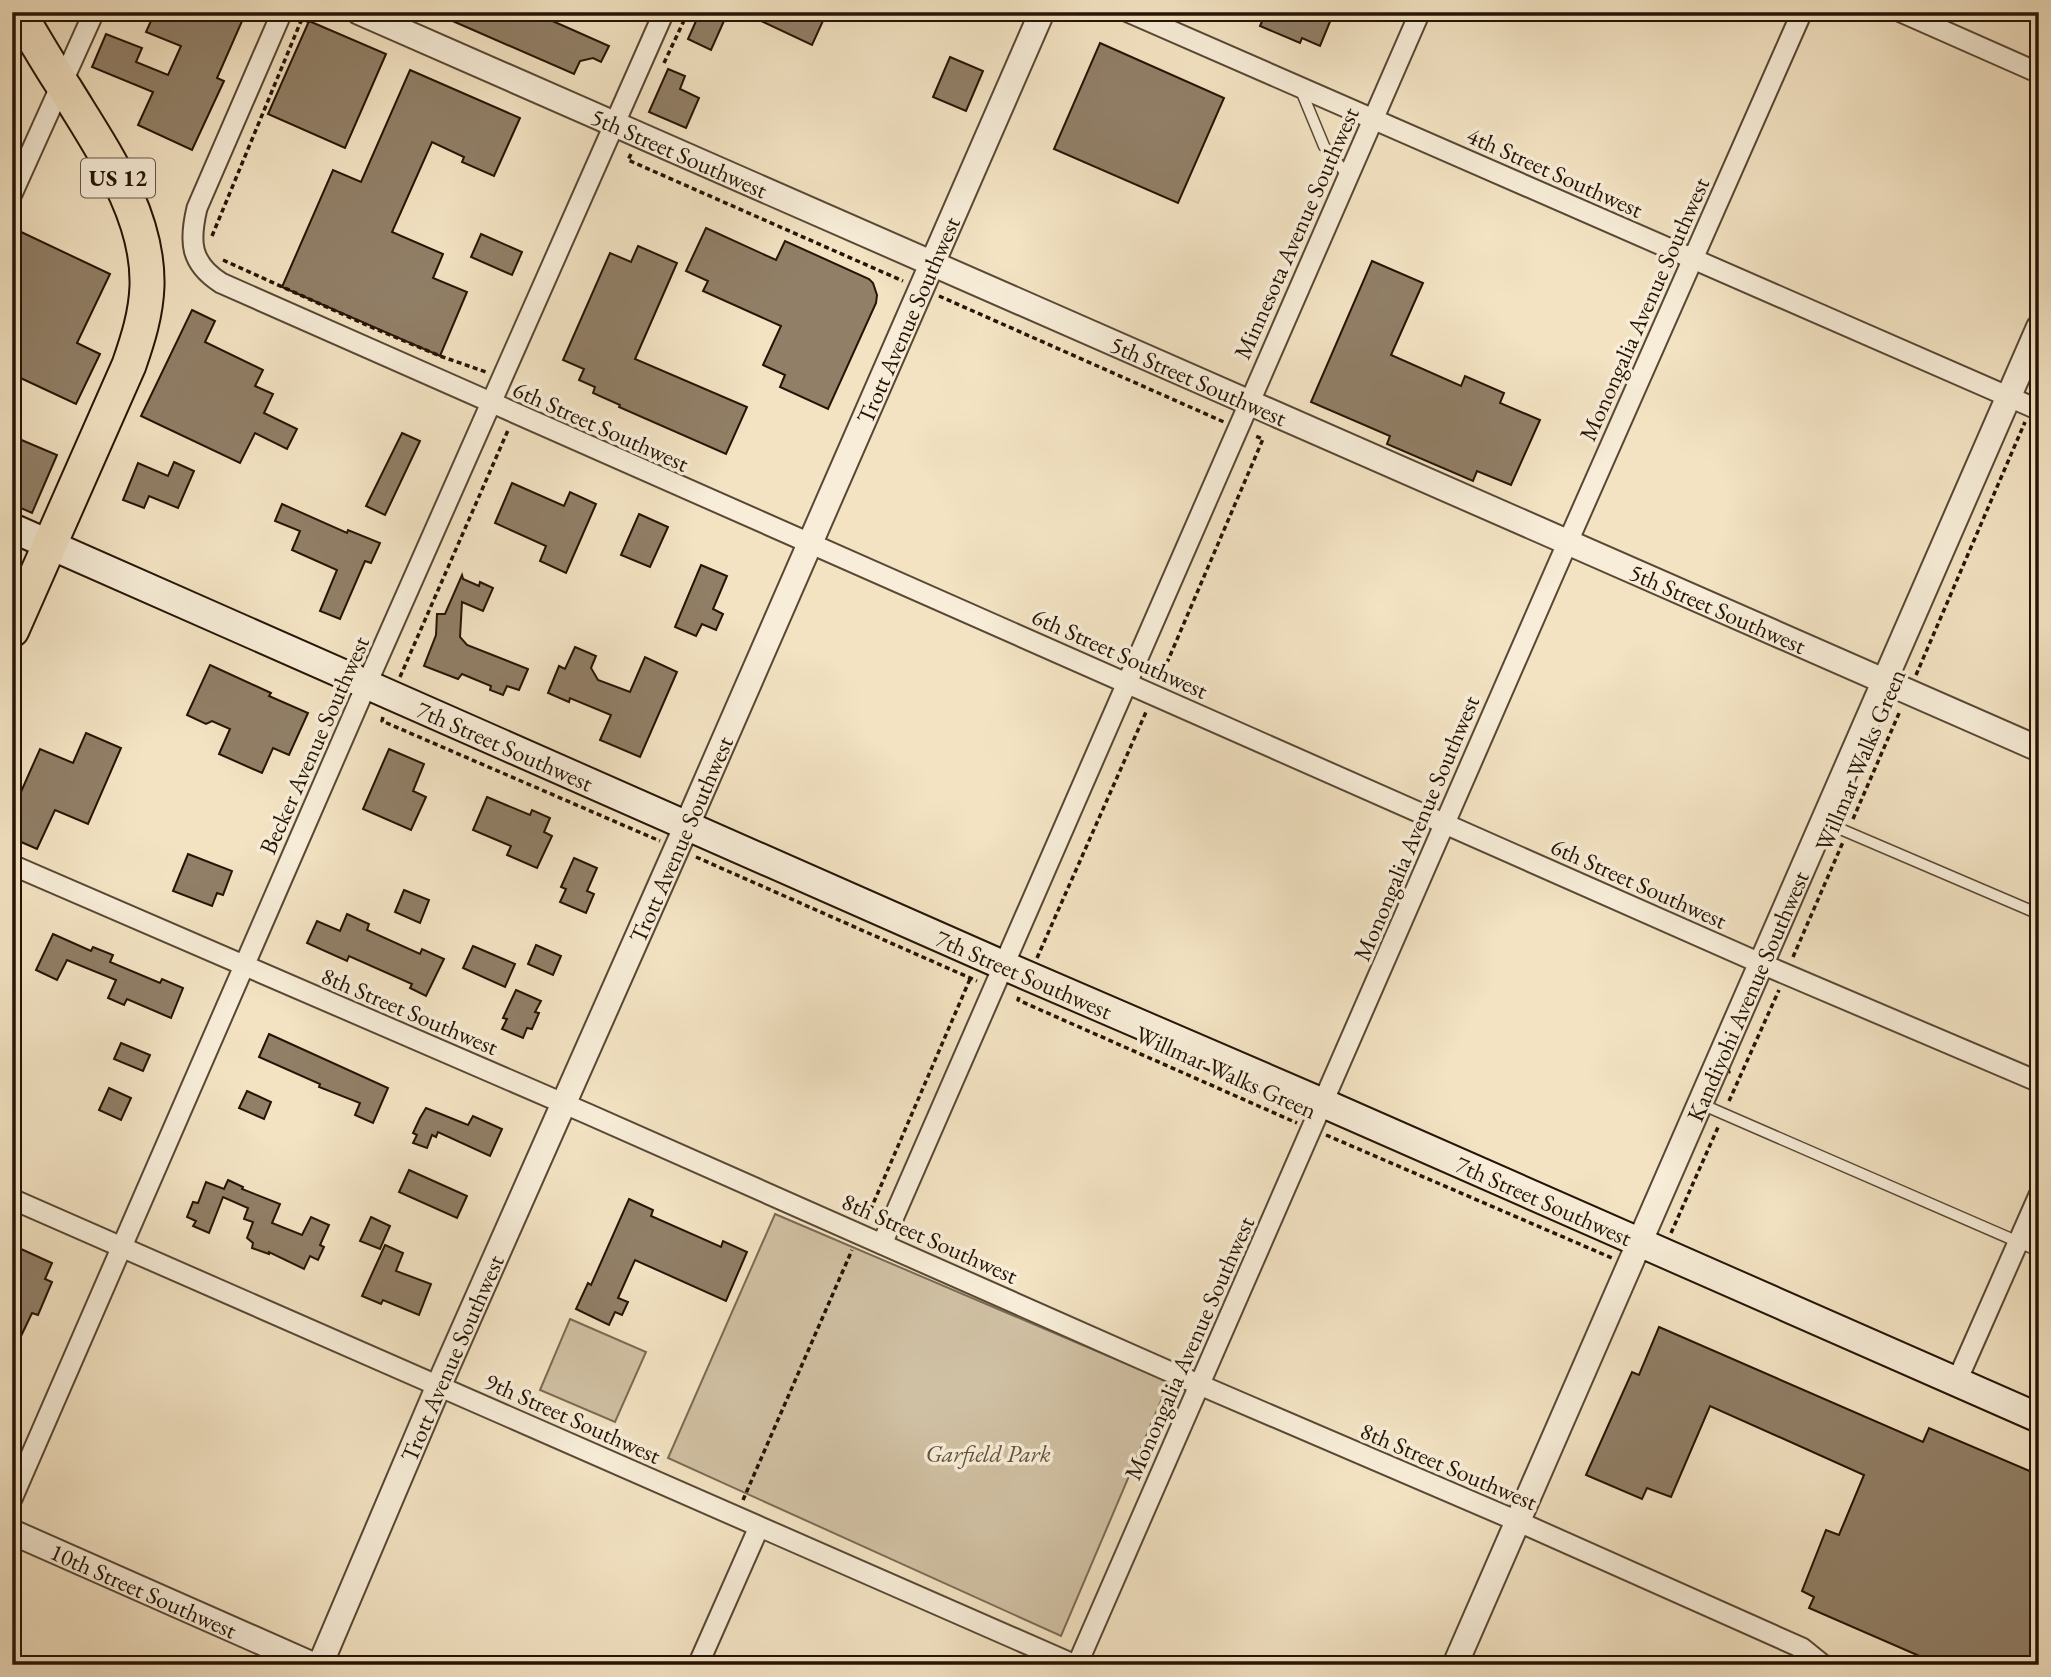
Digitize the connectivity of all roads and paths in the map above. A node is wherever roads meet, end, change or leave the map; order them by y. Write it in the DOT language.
graph roads {
  1 [pos="18,12"];
  2 [pos="94,12"];
  3 [pos="282,12"];
  4 [pos="359,12"];
  5 [pos="664,12"];
  6 [pos="688,12"];
  7 [pos="1042,12"];
  8 [pos="1128,12"];
  9 [pos="1420,12"];
  10 [pos="1802,12"];
  11 [pos="1902,12"];
  12 [pos="660,71"];
  13 [pos="2039,73"];
  14 [pos="61,83"];
  15 [pos="1300,87"];
  16 [pos="1373,119"];
  17 [pos="614,125"];
  18 [pos="640,136"];
  19 [pos="1348,176"];
  20 [pos="12,194"];
  21 [pos="1692,259"];
  22 [pos="932,264"];
  23 [pos="921,289"];
  24 [pos="2039,327"];
  25 [pos="2008,397"];
  26 [pos="1249,403"];
  27 [pos="490,404"];
  28 [pos="2035,408"];
  29 [pos="1238,428"];
  30 [pos="12,528"];
  31 [pos="1567,543"];
  32 [pos="50,544"];
  33 [pos="809,544"];
  34 [pos="12,630"];
  35 [pos="1883,681"];
  36 [pos="1126,682"];
  37 [pos="366,686"];
  38 [pos="1908,692"];
  39 [pos="1154,694"];
  40 [pos="2039,749"];
  41 [pos="1824,821"];
  42 [pos="1445,824"];
  43 [pos="687,825"];
  44 [pos="1847,832"];
  45 [pos="12,865"];
  46 [pos="2039,914"];
  47 [pos="1762,964"];
  48 [pos="245,966"];
  49 [pos="1016,972"];
  50 [pos="1786,974"];
  51 [pos="2039,1082"];
  52 [pos="564,1103"];
  53 [pos="1323,1103"];
  54 [pos="1701,1104"];
  55 [pos="1724,1114"];
  56 [pos="1312,1129"];
  57 [pos="2039,1195"];
  58 [pos="12,1199"];
  59 [pos="2018,1242"];
  60 [pos="882,1244"];
  61 [pos="122,1247"];
  62 [pos="2039,1251"];
  63 [pos="1644,1254"];
  64 [pos="1956,1383"];
  65 [pos="439,1385"];
  66 [pos="1200,1385"];
  67 [pos="2039,1418"];
  68 [pos="12,1499"];
  69 [pos="1517,1521"];
  70 [pos="759,1527"];
  71 [pos="12,1532"];
  72 [pos="313,1665"];
  73 [pos="320,1665"];
  74 [pos="698,1665"];
  75 [pos="1076,1665"];
  76 [pos="1455,1665"];
  77 [pos="1824,1665"];
  1 -- 14 [label="highway, US 12"];
  2 -- 14 [label="street"];
  3 -- 27 [label="street, 6th Street Southwest"];
  4 -- 17 [label="street, 5th Street Southwest"];
  5 -- 17 [label="street, Becker Avenue Southwest"];
  6 -- 12 [label="path"];
  7 -- 22 [label="street, Trott Avenue Southwest"];
  8 -- 15 [label="street, 4th Street Southwest"];
  9 -- 16 [label="street, Minnesota Avenue Southwest"];
  10 -- 21 [label="street, Monongalia Avenue Southwest"];
  11 -- 13 [label="street"];
  14 -- 20 [label="street"];
  14 -- 32 [label="highway, US 12"];
  15 -- 16 [label="street, 4th Street Southwest"];
  15 -- 19 [label="lane"];
  16 -- 19 [label="street, Minnesota Avenue Southwest"];
  16 -- 21 [label="street, 4th Street Southwest"];
  17 -- 18 [label="street, 5th Street Southwest"];
  17 -- 27 [label="street, Becker Avenue Southwest"];
  18 -- 22 [label="street, 5th Street Southwest"];
  18 -- 23 [label="path, Willmar Walks Green"];
  19 -- 26 [label="street, Minnesota Avenue Southwest"];
  21 -- 25 [label="street, 4th Street Southwest"];
  21 -- 31 [label="street, Monongalia Avenue Southwest"];
  22 -- 23 [label="street, Trott Avenue Southwest"];
  22 -- 26 [label="street, 5th Street Southwest"];
  23 -- 29 [label="path, Willmar Walks Green"];
  23 -- 33 [label="street, Trott Avenue Southwest"];
  24 -- 25 [label="street, Kandiyohi Avenue Southwest"];
  25 -- 28 [label="street, 4th Street Southwest"];
  25 -- 35 [label="street, Kandiyohi Avenue Southwest"];
  26 -- 29 [label="street, Minnesota Avenue Southwest"];
  26 -- 31 [label="street, 5th Street Southwest"];
  27 -- 33 [label="street, 6th Street Southwest"];
  27 -- 37 [label="street, Becker Avenue Southwest"];
  28 -- 38 [label="path, Willmar Walks Green"];
  29 -- 36 [label="street, Minnesota Avenue Southwest"];
  29 -- 39 [label="path, Willmar Walks Green"];
  30 -- 32 [label="main road, 7th Street Southwest"];
  31 -- 35 [label="street, 5th Street Southwest"];
  31 -- 42 [label="street, Monongalia Avenue Southwest"];
  32 -- 34 [label="highway, US 12"];
  32 -- 37 [label="main road, 7th Street Southwest"];
  33 -- 36 [label="street, 6th Street Southwest"];
  33 -- 43 [label="street, Trott Avenue Southwest"];
  35 -- 38 [label="street, 5th Street Southwest"];
  35 -- 41 [label="street, Kandiyohi Avenue Southwest"];
  36 -- 39 [label="street, 6th Street Southwest"];
  36 -- 49 [label="street, Minnesota Avenue Southwest"];
  37 -- 43 [label="main road, 7th Street Southwest"];
  37 -- 48 [label="street, Becker Avenue Southwest"];
  38 -- 40 [label="street, 5th Street Southwest"];
  38 -- 44 [label="path, Willmar Walks Green"];
  39 -- 42 [label="street, 6th Street Southwest"];
  39 -- 49 [label="path, Willmar Walks Green"];
  41 -- 44 [label="lane"];
  41 -- 47 [label="street, Kandiyohi Avenue Southwest"];
  42 -- 47 [label="street, 6th Street Southwest"];
  42 -- 53 [label="street, Monongalia Avenue Southwest"];
  43 -- 49 [label="main road, 7th Street Southwest"];
  43 -- 52 [label="street, Trott Avenue Southwest"];
  44 -- 46 [label="lane"];
  44 -- 50 [label="path, Willmar Walks Green"];
  45 -- 48 [label="street, 8th Street Southwest"];
  47 -- 50 [label="street, 6th Street Southwest"];
  47 -- 54 [label="street, Kandiyohi Avenue Southwest"];
  48 -- 52 [label="street, 8th Street Southwest"];
  48 -- 61 [label="street, Becker Avenue Southwest"];
  49 -- 53 [label="main road, 7th Street Southwest"];
  49 -- 56 [label="path, Willmar Walks Green"];
  49 -- 60 [label="street, Minnesota Avenue Southwest"];
  50 -- 51 [label="street, 6th Street Southwest"];
  50 -- 55 [label="path, Willmar Walks Green"];
  52 -- 60 [label="street, 8th Street Southwest"];
  52 -- 65 [label="street, Trott Avenue Southwest"];
  53 -- 56 [label="street, Monongalia Avenue Southwest"];
  53 -- 63 [label="main road, 7th Street Southwest"];
  54 -- 55 [label="lane"];
  54 -- 63 [label="street, Kandiyohi Avenue Southwest"];
  55 -- 59 [label="lane"];
  55 -- 63 [label="path, Willmar Walks Green"];
  56 -- 63 [label="path, Willmar Walks Green"];
  56 -- 66 [label="street, Monongalia Avenue Southwest"];
  57 -- 59 [label="street"];
  58 -- 61 [label="street, 9th Street Southwest"];
  59 -- 62 [label="lane"];
  59 -- 64 [label="street"];
  60 -- 66 [label="street, 8th Street Southwest"];
  61 -- 65 [label="street, 9th Street Southwest"];
  61 -- 68 [label="street, Becker Avenue Southwest"];
  63 -- 64 [label="main road, 7th Street Southwest"];
  63 -- 69 [label="street, Kandiyohi Avenue Southwest"];
  64 -- 67 [label="main road, 7th Street Southwest"];
  65 -- 70 [label="street, 9th Street Southwest"];
  65 -- 73 [label="street, Trott Avenue Southwest"];
  66 -- 69 [label="street, 8th Street Southwest"];
  66 -- 75 [label="street, Monongalia Avenue Southwest"];
  69 -- 76 [label="street, Kandiyohi Avenue Southwest"];
  69 -- 77 [label="street, 8th Street Southwest"];
  70 -- 74 [label="street"];
  70 -- 75 [label="street, 9th Street Southwest"];
  71 -- 72 [label="street, 10th Street Southwest"];
}
